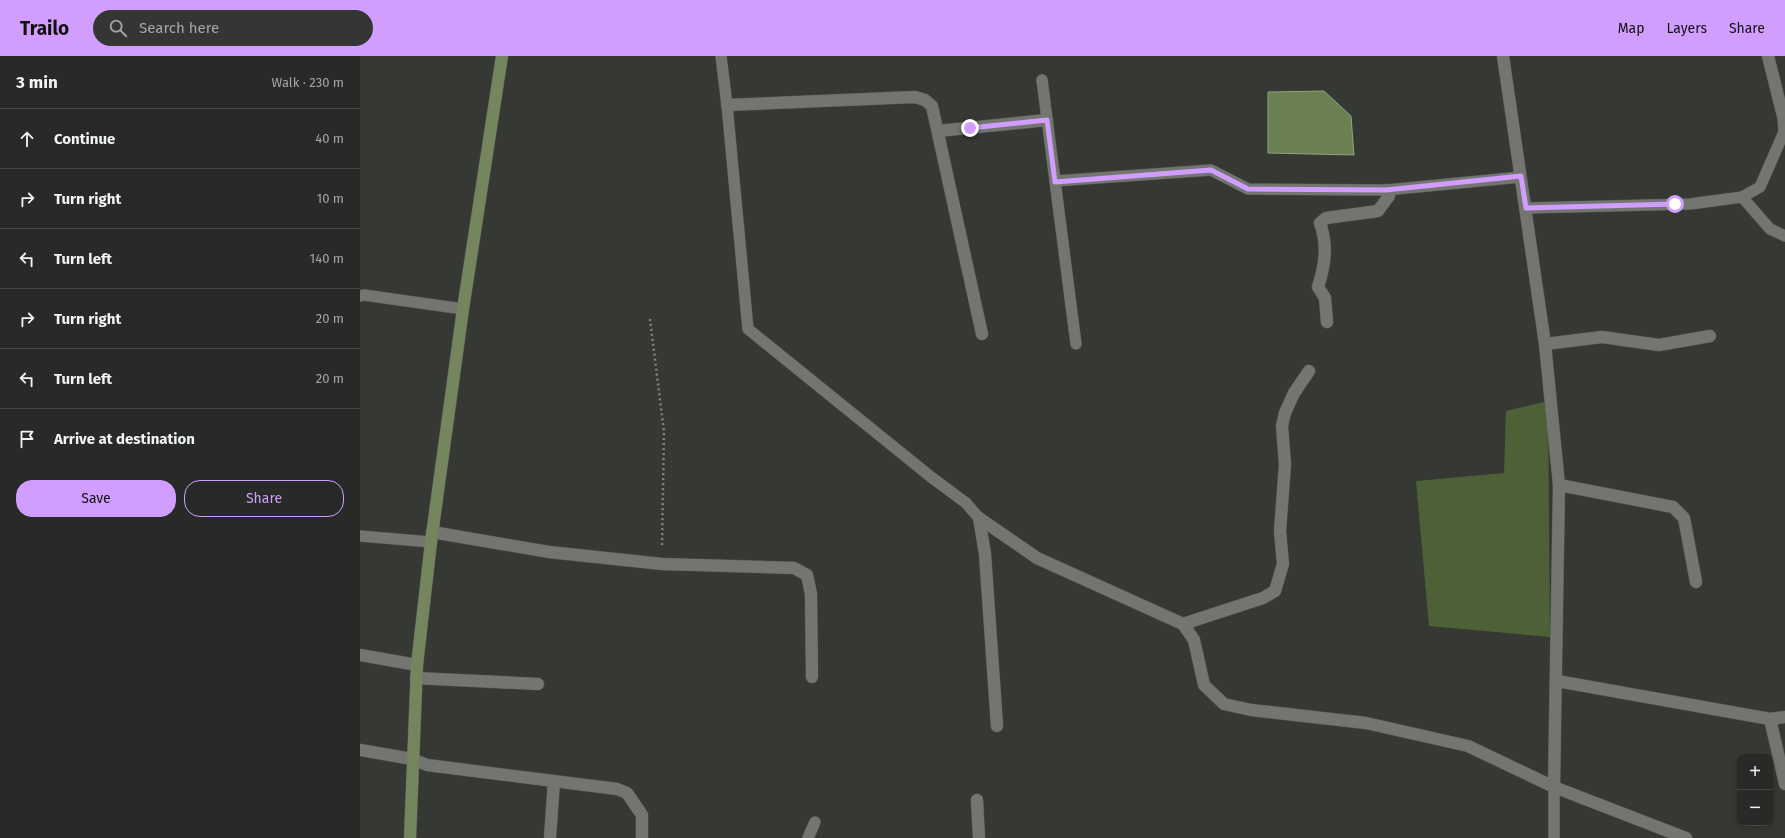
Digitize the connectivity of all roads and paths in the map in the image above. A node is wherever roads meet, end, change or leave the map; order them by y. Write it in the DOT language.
graph roads {
  1 [pos="502,56"];
  2 [pos="721,56"];
  3 [pos="1503,56"];
  4 [pos="1768,56"];
  5 [pos="1042,80"];
  6 [pos="727,105"];
  7 [pos="1783,116"];
  8 [pos="1047,120"];
  9 [pos="938,131"];
  10 [pos="1521,176"];
  11 [pos="1055,182"];
  12 [pos="1386,190"];
  13 [pos="1742,197"];
  14 [pos="1526,208"];
  15 [pos="1785,236"];
  16 [pos="360,296"];
  17 [pos="463,309"];
  18 [pos="650,319"];
  19 [pos="1327,322"];
  20 [pos="982,334"];
  21 [pos="1710,336"];
  22 [pos="1076,344"];
  23 [pos="1545,344"];
  24 [pos="1309,371"];
  25 [pos="1559,485"];
  26 [pos="980,518"];
  27 [pos="360,536"];
  28 [pos="432,537"];
  29 [pos="662,564"];
  30 [pos="1696,582"];
  31 [pos="1183,624"];
  32 [pos="360,655"];
  33 [pos="417,665"];
  34 [pos="812,677"];
  35 [pos="416,678"];
  36 [pos="1557,681"];
  37 [pos="538,684"];
  38 [pos="1785,717"];
  39 [pos="1770,719"];
  40 [pos="997,726"];
  41 [pos="360,750"];
  42 [pos="412,759"];
  43 [pos="554,782"];
  44 [pos="1785,784"];
  45 [pos="1554,787"];
  46 [pos="977,800"];
  47 [pos="815,822"];
  48 [pos="410,838"];
  49 [pos="550,838"];
  50 [pos="642,838"];
  51 [pos="808,838"];
  52 [pos="979,838"];
  53 [pos="1554,838"];
  54 [pos="1686,838"];
  1 -- 17 [label="street"];
  2 -- 6 [label="lane"];
  3 -- 10 [label="street"];
  4 -- 7 [label="street"];
  5 -- 8 [label="lane"];
  6 -- 9 [label="street"];
  6 -- 26 [label="lane"];
  7 -- 13 [label="lane"];
  8 -- 9 [label="street"];
  8 -- 11 [label="lane"];
  9 -- 20 [label="street"];
  10 -- 12 [label="lane"];
  10 -- 14 [label="street"];
  11 -- 12 [label="lane"];
  11 -- 22 [label="lane"];
  12 -- 19 [label="street"];
  13 -- 14 [label="lane"];
  13 -- 15 [label="lane"];
  14 -- 23 [label="street"];
  16 -- 17 [label="lane"];
  17 -- 28 [label="street"];
  18 -- 29 [label="path"];
  21 -- 23 [label="street"];
  23 -- 25 [label="street"];
  24 -- 31 [label="street"];
  25 -- 30 [label="street"];
  25 -- 36 [label="street"];
  26 -- 31 [label="street"];
  26 -- 40 [label="street"];
  27 -- 28 [label="lane"];
  28 -- 29 [label="street"];
  28 -- 33 [label="street"];
  29 -- 34 [label="street"];
  31 -- 45 [label="street"];
  32 -- 33 [label="street"];
  33 -- 35 [label="street"];
  35 -- 37 [label="street"];
  35 -- 42 [label="street"];
  36 -- 39 [label="street"];
  36 -- 45 [label="street"];
  38 -- 39 [label="street"];
  39 -- 44 [label="street"];
  41 -- 42 [label="street"];
  42 -- 43 [label="street"];
  42 -- 48 [label="street"];
  43 -- 49 [label="street"];
  43 -- 50 [label="street"];
  45 -- 53 [label="lane"];
  45 -- 54 [label="street"];
  46 -- 52 [label="street"];
  47 -- 51 [label="lane"];
}
